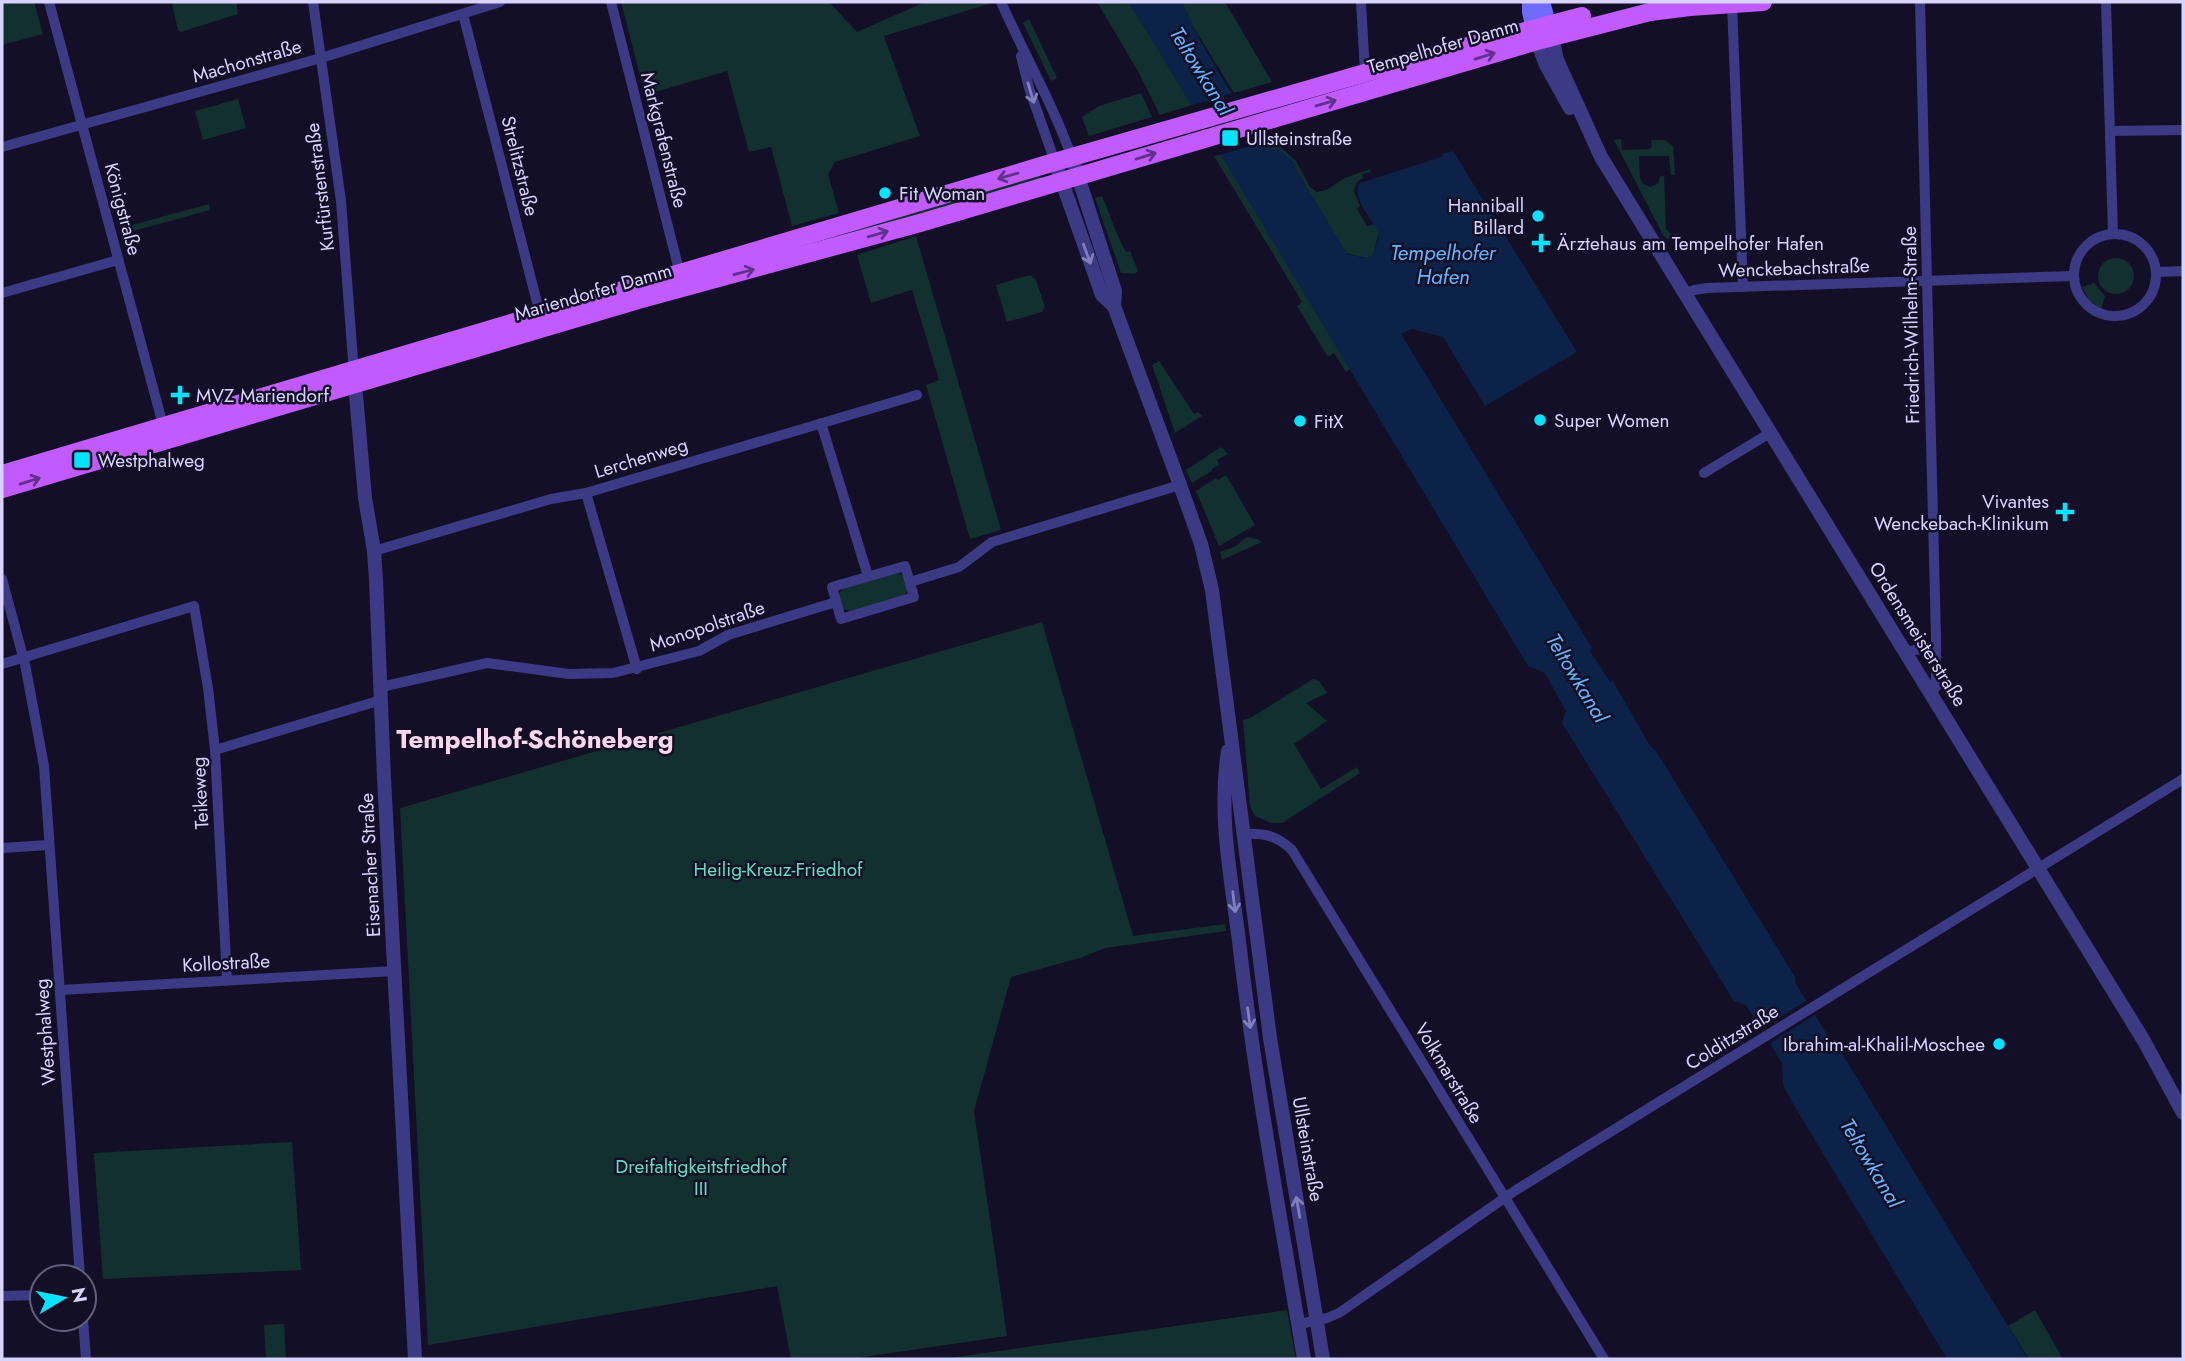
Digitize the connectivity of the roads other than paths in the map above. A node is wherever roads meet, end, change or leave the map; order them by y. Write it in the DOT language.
graph roads {
  1 [pos="49,2"];
  2 [pos="313,2"];
  3 [pos="500,2"];
  4 [pos="611,2"];
  5 [pos="1001,2"];
  6 [pos="1361,2"];
  7 [pos="1530,2"];
  8 [pos="1542,2"];
  9 [pos="1651,2"];
  10 [pos="1762,2"];
  11 [pos="1920,2"];
  12 [pos="2106,2"];
  13 [pos="1732,3"];
  14 [pos="463,14"];
  15 [pos="1543,32"];
  16 [pos="1018,43"];
  17 [pos="321,58"];
  18 [pos="1365,73"];
  19 [pos="82,125"];
  20 [pos="1187,125"];
  21 [pos="2183,130"];
  22 [pos="2110,131"];
  23 [pos="1197,141"];
  24 [pos="2,147"];
  25 [pos="1063,160"];
  26 [pos="1069,178"];
  27 [pos="2113,234"];
  28 [pos="118,260"];
  29 [pos="2183,271"];
  30 [pos="2157,272"];
  31 [pos="2073,276"];
  32 [pos="682,280"];
  33 [pos="1928,281"];
  34 [pos="1743,287"];
  35 [pos="2,293"];
  36 [pos="1685,295"];
  37 [pos="542,321"];
  38 [pos="354,376"];
  39 [pos="917,395"];
  40 [pos="821,423"];
  41 [pos="163,425"];
  42 [pos="1770,433"];
  43 [pos="1704,473"];
  44 [pos="2,474"];
  45 [pos="1180,485"];
  46 [pos="2,489"];
  47 [pos="586,493"];
  48 [pos="374,551"];
  49 [pos="868,576"];
  50 [pos="2,579"];
  51 [pos="910,582"];
  52 [pos="836,602"];
  53 [pos="1936,648"];
  54 [pos="1906,654"];
  55 [pos="23,657"];
  56 [pos="2,664"];
  57 [pos="637,669"];
  58 [pos="1930,692"];
  59 [pos="381,694"];
  60 [pos="1230,734"];
  61 [pos="215,750"];
  62 [pos="2183,779"];
  63 [pos="1244,834"];
  64 [pos="1226,836"];
  65 [pos="49,845"];
  66 [pos="2,848"];
  67 [pos="2038,869"];
  68 [pos="1258,946"];
  69 [pos="1239,948"];
  70 [pos="395,971"];
  71 [pos="227,980"];
  72 [pos="60,990"];
  73 [pos="2183,1113"];
  74 [pos="1505,1198"];
  75 [pos="79,1263"];
  76 [pos="1310,1274"];
  77 [pos="1292,1277"];
  78 [pos="28,1295"];
  79 [pos="2,1296"];
  80 [pos="1318,1321"];
  81 [pos="1300,1324"];
  82 [pos="84,1333"];
  83 [pos="86,1359"];
  84 [pos="415,1359"];
  85 [pos="1304,1359"];
  86 [pos="1323,1359"];
  87 [pos="1604,1359"];
  1 -- 19 [label="street, Königstraße"];
  2 -- 17 [label="street, Kurfürstenstraße"];
  3 -- 14 [label="street, Machonstraße"];
  4 -- 32 [label="street, Markgrafenstraße"];
  5 -- 16 [label="street, Ullsteinstraße"];
  6 -- 18 [label="street"];
  7 -- 15 [label="main road"];
  8 -- 15 [label="main road"];
  9 -- 15 [label="main road, Tempelhofer Damm"];
  10 -- 13 [label="main road, Tempelhofer Damm"];
  11 -- 33 [label="street, Friedrich-Wilhelm-Straße"];
  12 -- 22 [label="street"];
  13 -- 15 [label="main road, Tempelhofer Damm"];
  13 -- 34 [label="street"];
  14 -- 17 [label="street, Machonstraße"];
  14 -- 37 [label="street, Strelitzstraße"];
  15 -- 18 [label="main road, Tempelhofer Damm"];
  23 -- 15 [label="main road, Tempelhofer Damm, one-way"];
  15 -- 36 [label="street, Ordensmeisterstraße"];
  16 -- 25 [label="street, Ullsteinstraße, one-way"];
  16 -- 25 [label="street, Ullsteinstraße"];
  17 -- 19 [label="street, Machonstraße"];
  17 -- 38 [label="street, Kurfürstenstraße"];
  18 -- 20 [label="main road, Tempelhofer Damm"];
  19 -- 24 [label="street, Machonstraße"];
  19 -- 28 [label="street, Königstraße"];
  20 -- 25 [label="main road, Mariendorfer Damm"];
  21 -- 22 [label="street"];
  22 -- 27 [label="street"];
  26 -- 23 [label="main road, Mariendorfer Damm, one-way"];
  25 -- 26 [label="street, Ullsteinstraße"];
  25 -- 32 [label="main road, Mariendorfer Damm, one-way"];
  32 -- 26 [label="main road, Mariendorfer Damm, one-way"];
  26 -- 45 [label="street, Ullsteinstraße"];
  27 -- 30 [label="street"];
  27 -- 31 [label="street"];
  28 -- 35 [label="street"];
  28 -- 41 [label="street, Königstraße"];
  29 -- 30 [label="street"];
  30 -- 31 [label="street"];
  31 -- 33 [label="street, Wenckebachstraße"];
  32 -- 37 [label="main road, Mariendorfer Damm"];
  33 -- 34 [label="street, Wenckebachstraße"];
  33 -- 53 [label="street, Friedrich-Wilhelm-Straße"];
  34 -- 36 [label="street, Wenckebachstraße"];
  36 -- 42 [label="street, Ordensmeisterstraße"];
  37 -- 38 [label="main road, Mariendorfer Damm"];
  38 -- 41 [label="main road, Mariendorfer Damm"];
  46 -- 38 [label="main road, Mariendorfer Damm, one-way"];
  38 -- 48 [label="street, Eisenacher Straße"];
  39 -- 40 [label="street, Lerchenweg"];
  40 -- 47 [label="street, Lerchenweg"];
  40 -- 49 [label="street"];
  41 -- 44 [label="main road, Mariendorfer Damm"];
  42 -- 43 [label="street"];
  42 -- 54 [label="street, Ordensmeisterstraße"];
  45 -- 51 [label="street"];
  45 -- 60 [label="street, Ullsteinstraße"];
  47 -- 48 [label="street, Lerchenweg"];
  47 -- 57 [label="street"];
  48 -- 59 [label="street, Eisenacher Straße"];
  49 -- 51 [label="street"];
  49 -- 52 [label="street"];
  50 -- 55 [label="street, Westphalweg"];
  51 -- 52 [label="street"];
  52 -- 57 [label="street, Monopolstraße"];
  53 -- 54 [label="street"];
  53 -- 58 [label="street, Friedrich-Wilhelm-Straße"];
  54 -- 58 [label="street, Ordensmeisterstraße"];
  55 -- 56 [label="street"];
  55 -- 61 [label="street, Teikeweg"];
  55 -- 65 [label="street, Westphalweg"];
  57 -- 59 [label="street, Monopolstraße"];
  58 -- 67 [label="street, Ordensmeisterstraße"];
  59 -- 61 [label="street, Monopolstraße"];
  59 -- 70 [label="street, Eisenacher Straße"];
  60 -- 63 [label="street, Ullsteinstraße"];
  60 -- 64 [label="street, Ullsteinstraße"];
  61 -- 71 [label="street, Teikeweg"];
  62 -- 67 [label="street, Colditzstraße"];
  63 -- 64 [label="street"];
  63 -- 68 [label="street, Ullsteinstraße"];
  63 -- 74 [label="street, Volkmarstraße"];
  64 -- 69 [label="street, Ullsteinstraße, one-way"];
  65 -- 66 [label="street"];
  65 -- 72 [label="street, Westphalweg"];
  67 -- 73 [label="street, Ordensmeisterstraße"];
  67 -- 74 [label="street, Colditzstraße"];
  68 -- 69 [label="street"];
  76 -- 68 [label="street, Ullsteinstraße, one-way"];
  69 -- 77 [label="street, Ullsteinstraße, one-way"];
  70 -- 71 [label="street, Kollostraße"];
  70 -- 84 [label="street, Eisenacher Straße"];
  71 -- 72 [label="street, Kollostraße"];
  72 -- 75 [label="street, Westphalweg"];
  74 -- 80 [label="street, Colditzstraße"];
  74 -- 87 [label="street, Volkmarstraße"];
  76 -- 77 [label="street"];
  76 -- 80 [label="street, Ullsteinstraße"];
  77 -- 81 [label="street, Ullsteinstraße"];
  78 -- 79 [label="street"];
  80 -- 81 [label="street, Colditzstraße"];
  80 -- 86 [label="street, Ullsteinstraße"];
  81 -- 85 [label="street, Ullsteinstraße"];
  82 -- 83 [label="street"];
}
